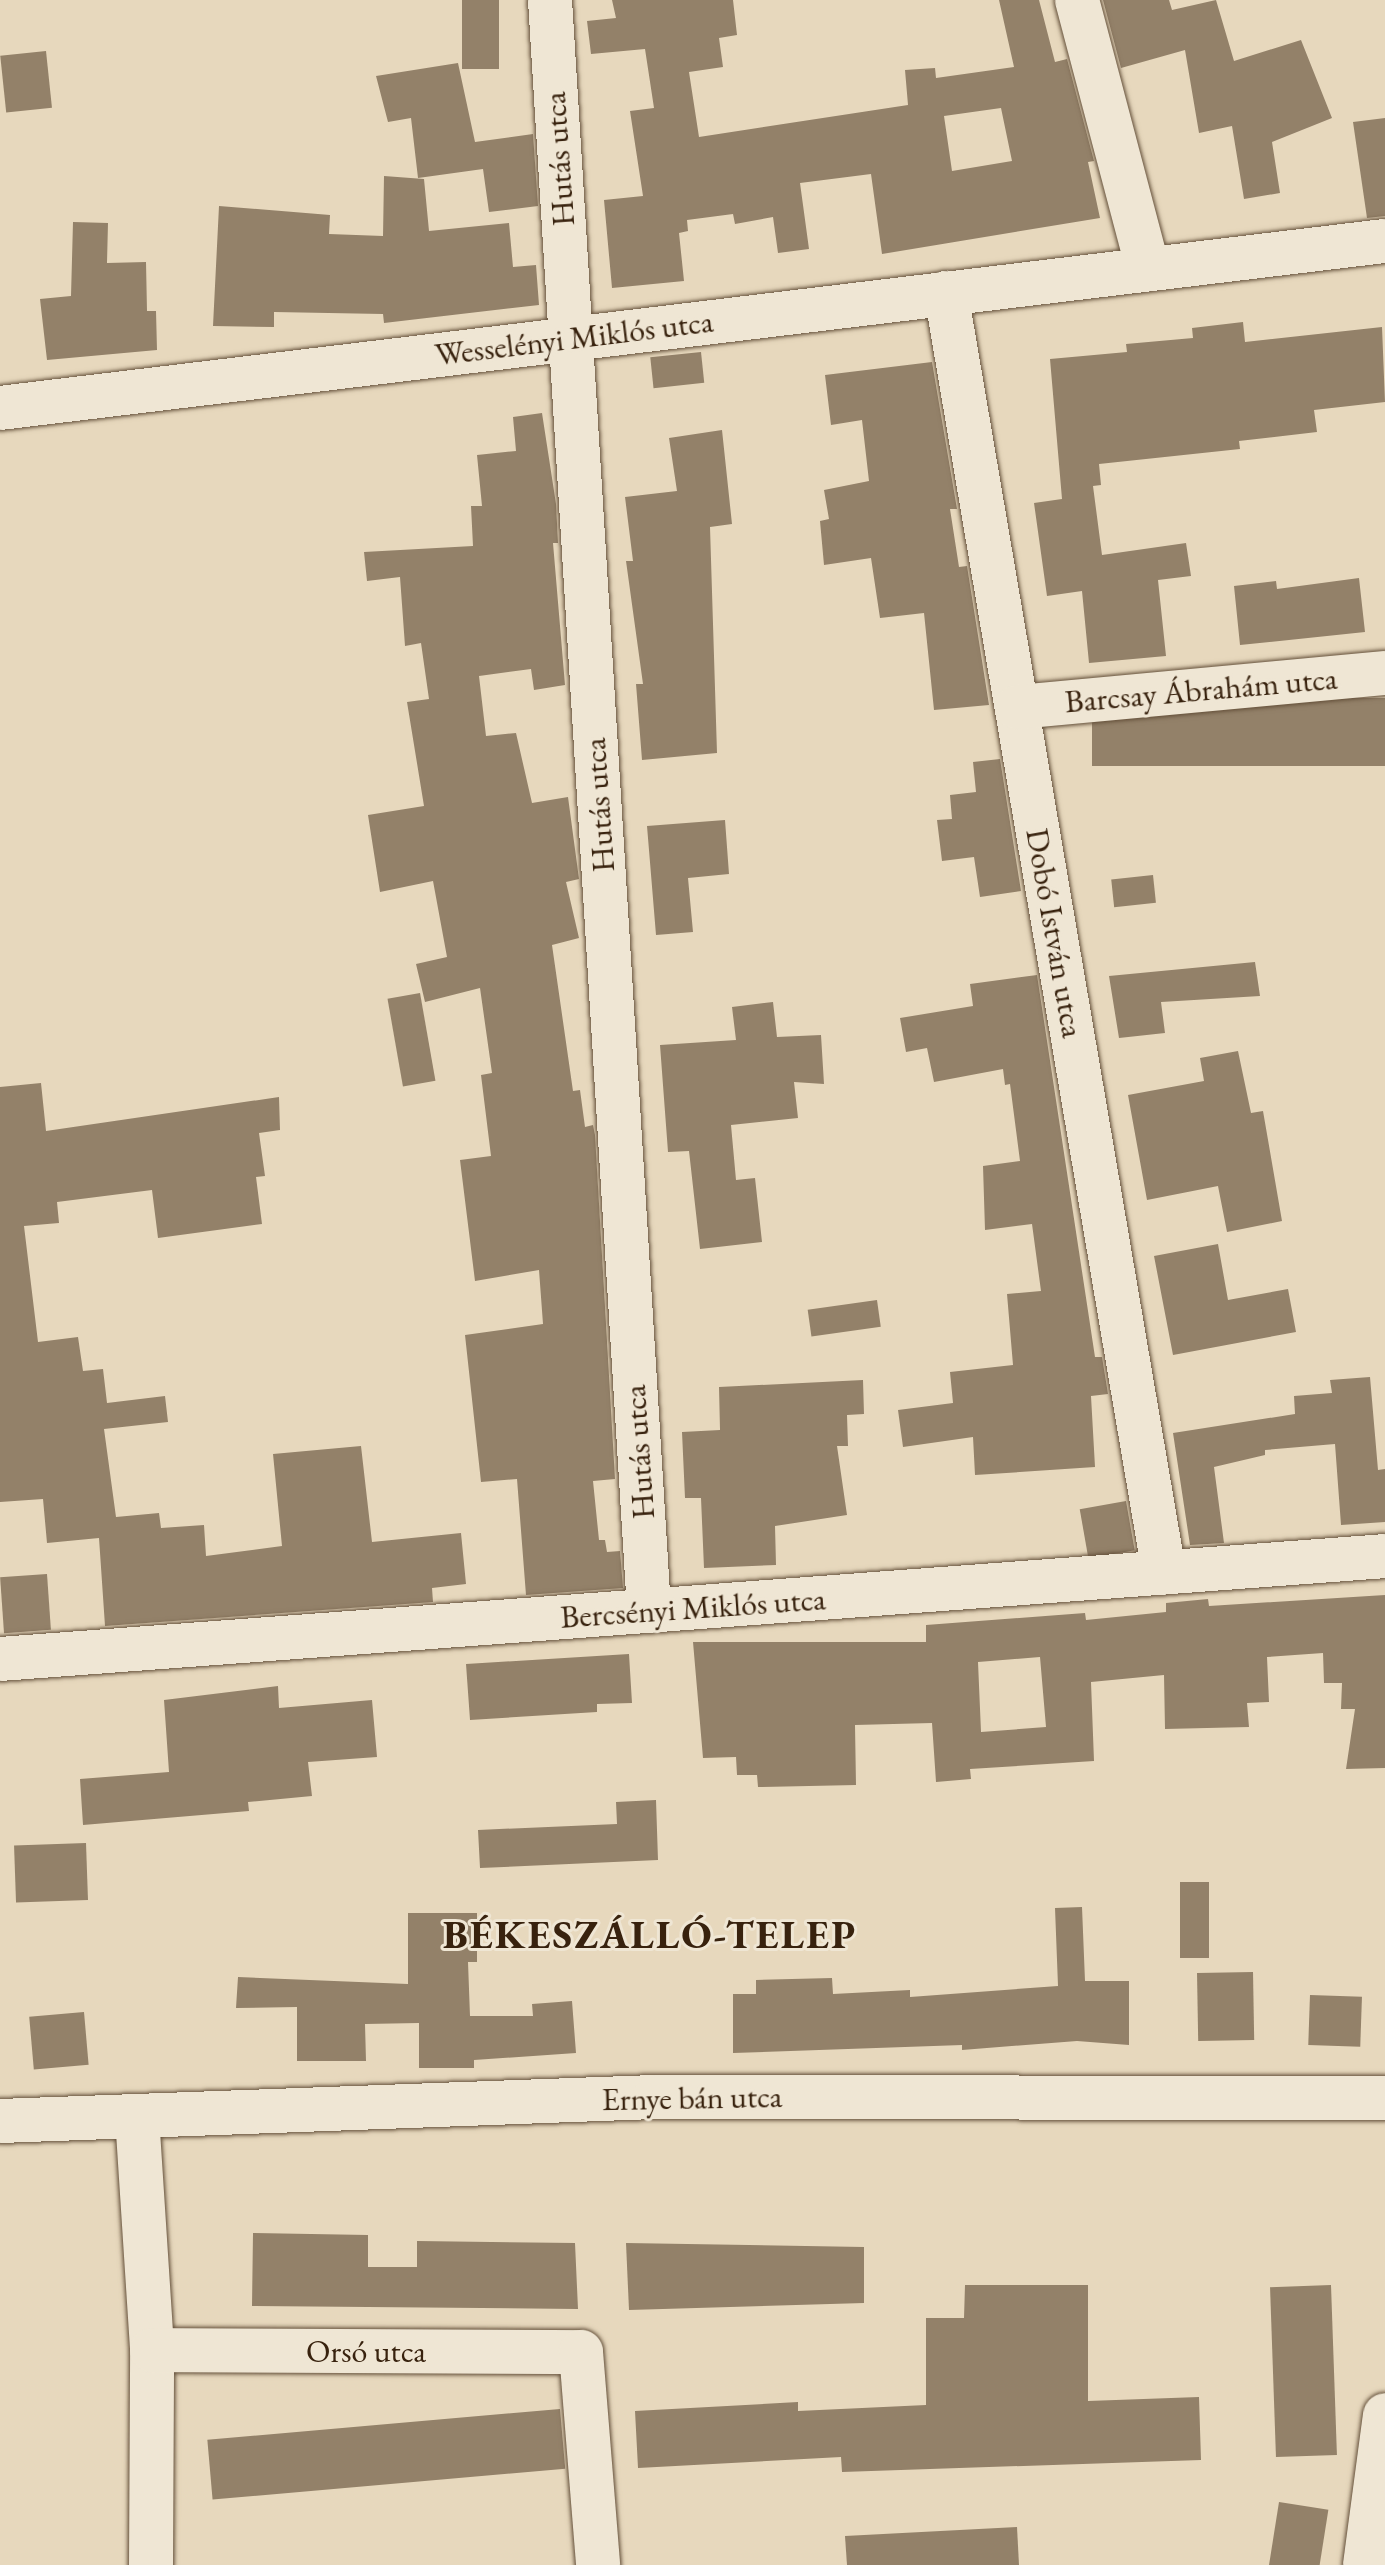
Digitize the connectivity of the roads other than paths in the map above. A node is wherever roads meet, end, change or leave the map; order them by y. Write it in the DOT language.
graph roads {
  1 [pos="550,0"];
  2 [pos="1077,0"];
  3 [pos="1385,241"];
  4 [pos="1148,269"];
  5 [pos="946,293"];
  6 [pos="571,339"];
  7 [pos="0,408"];
  8 [pos="1385,673"];
  9 [pos="1017,707"];
  10 [pos="1385,1556"];
  11 [pos="1164,1573"];
  12 [pos="649,1611"];
  13 [pos="0,1659"];
  14 [pos="1385,2098"];
  15 [pos="137,2116"];
  16 [pos="0,2121"];
  17 [pos="152,2350"];
  18 [pos="1385,2415"];
  19 [pos="151,2565"];
  20 [pos="598,2565"];
  21 [pos="1365,2565"];
  1 -- 6 [label="street, Hutás utca"];
  2 -- 4 [label="street"];
  3 -- 4 [label="street, Wesselényi Miklós utca"];
  4 -- 5 [label="street, Wesselényi Miklós utca"];
  5 -- 6 [label="street, Wesselényi Miklós utca"];
  5 -- 9 [label="street, Dobó István utca"];
  6 -- 7 [label="street, Wesselényi Miklós utca"];
  6 -- 12 [label="street, Hutás utca"];
  8 -- 9 [label="street, Barcsay Ábrahám utca"];
  9 -- 11 [label="street, Dobó István utca"];
  10 -- 11 [label="street, Bercsényi Miklós utca"];
  11 -- 12 [label="street, Bercsényi Miklós utca"];
  12 -- 13 [label="street, Bercsényi Miklós utca"];
  14 -- 15 [label="street, Ernye bán utca"];
  15 -- 16 [label="street, Ernye bán utca"];
  15 -- 17 [label="street"];
  17 -- 19 [label="street"];
  17 -- 20 [label="street, Orsó utca"];
  18 -- 21 [label="street"];
}
